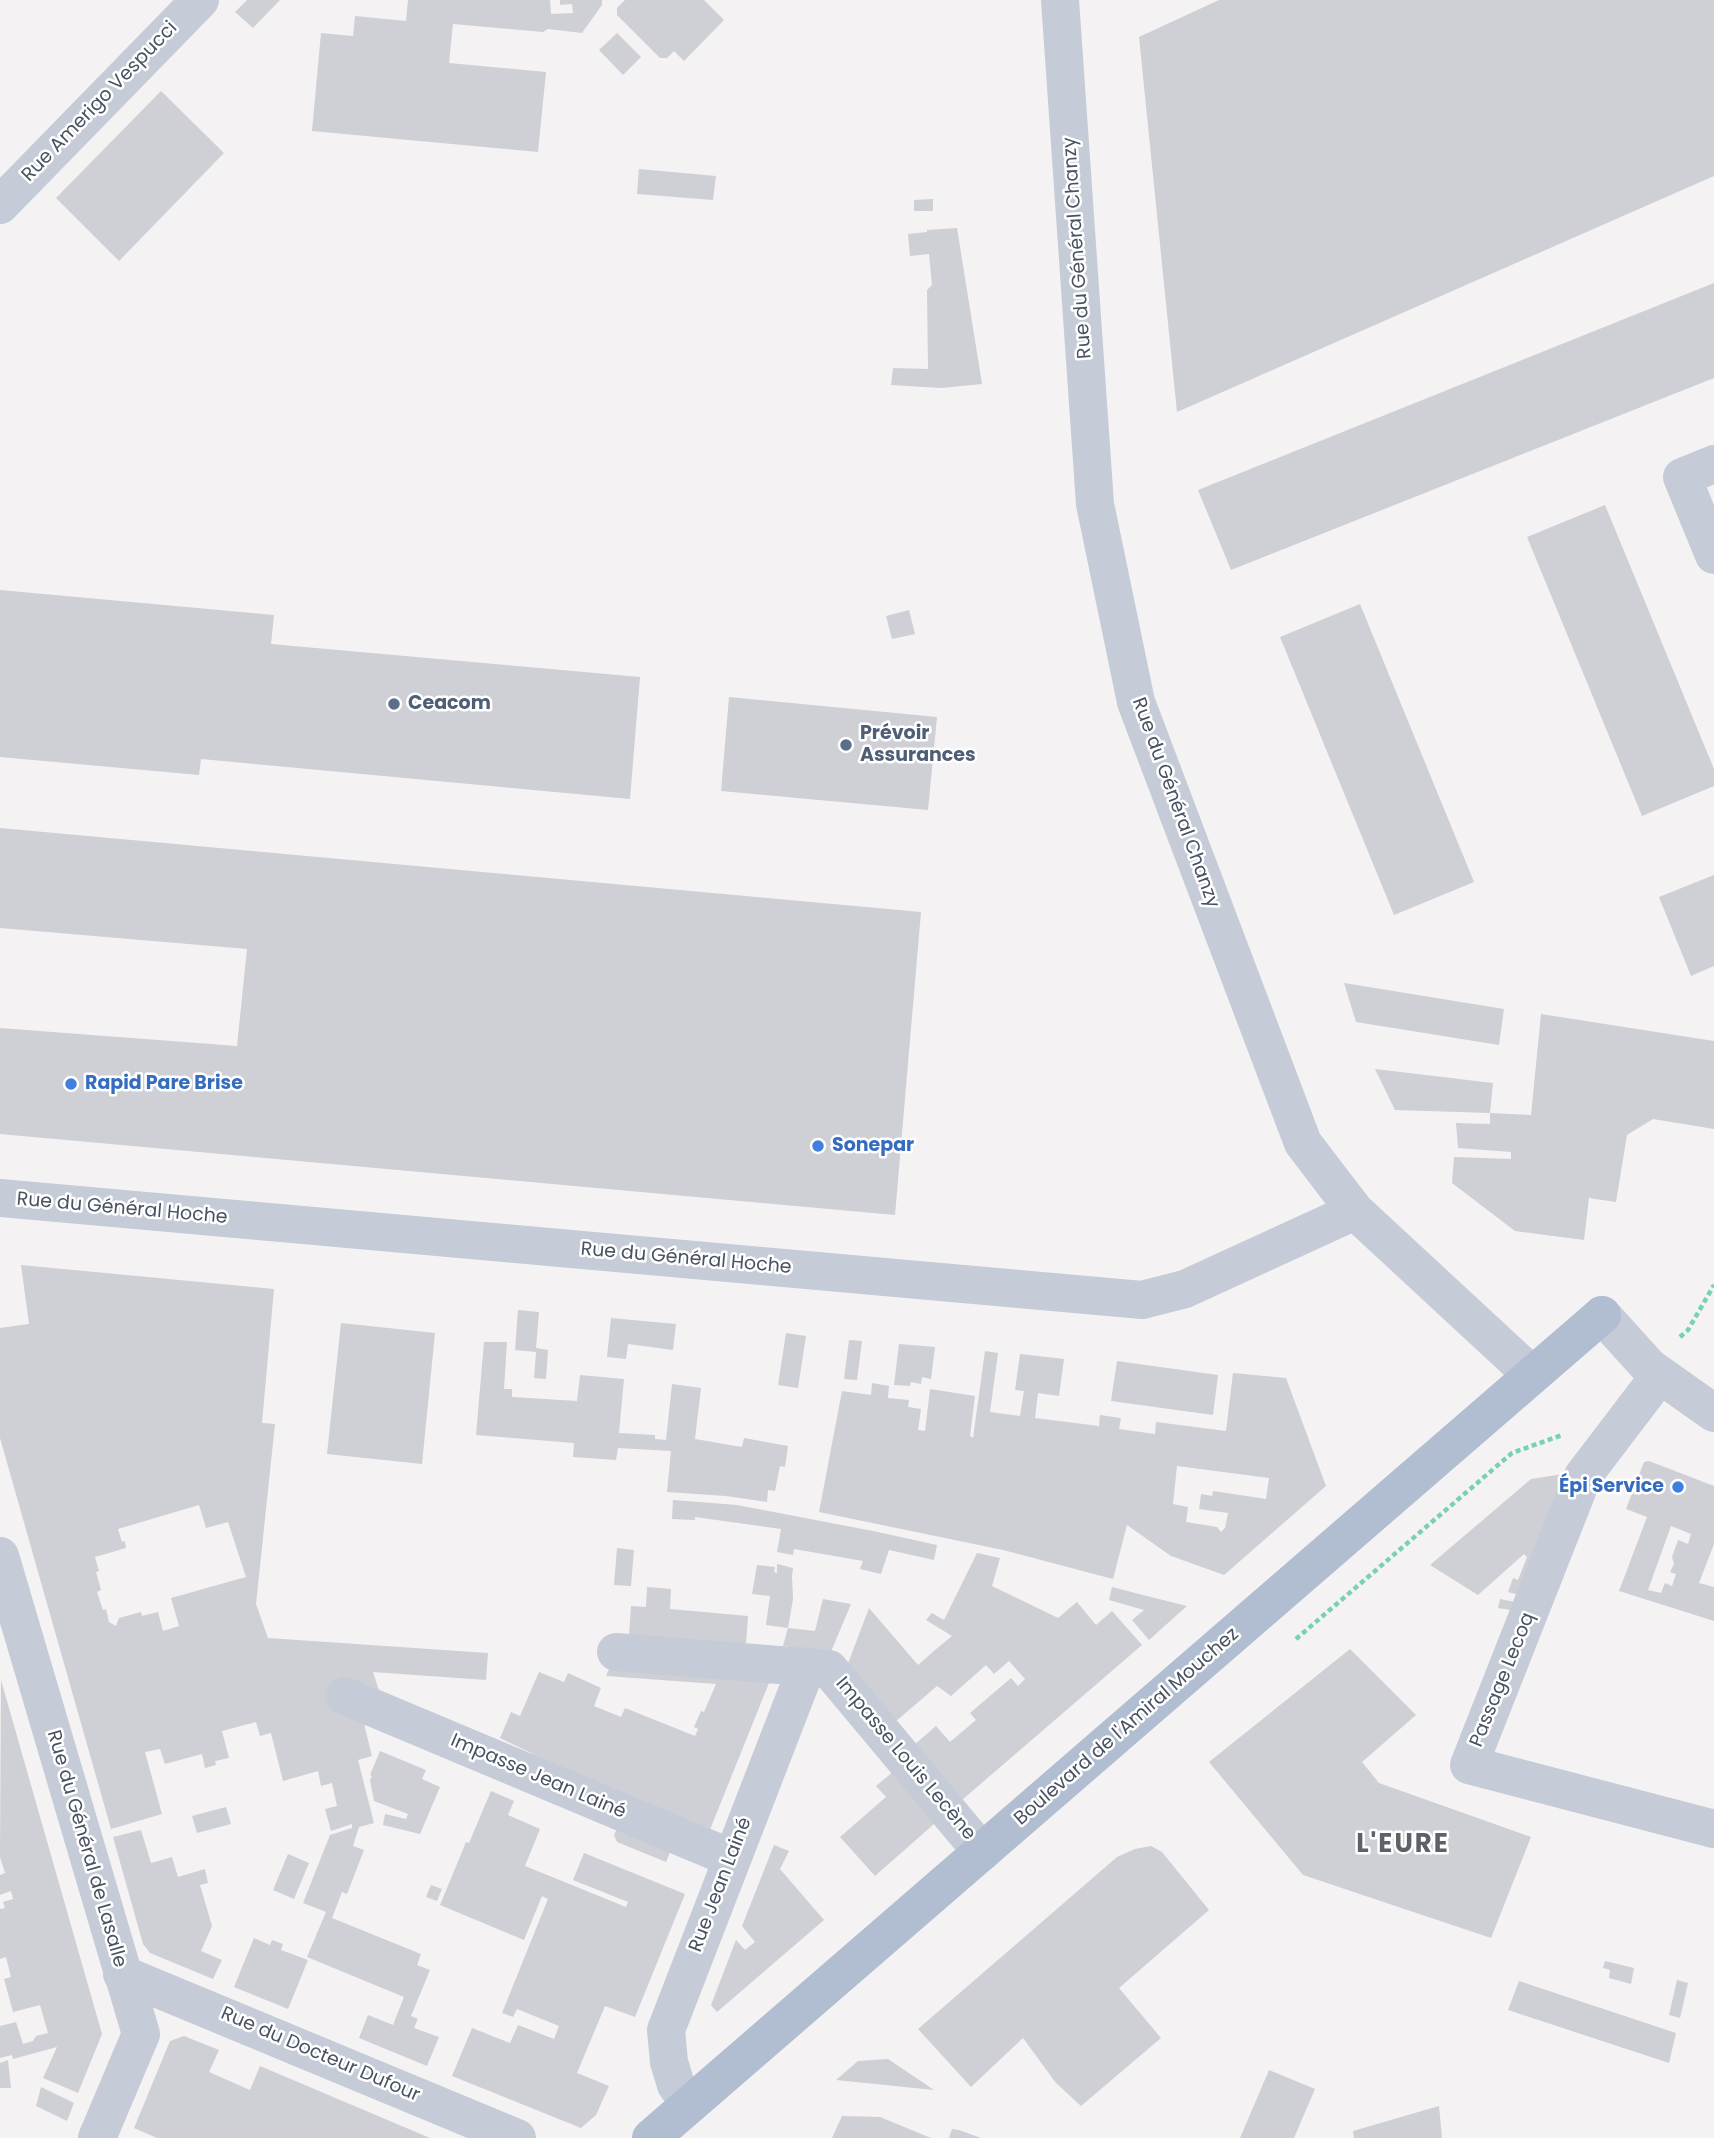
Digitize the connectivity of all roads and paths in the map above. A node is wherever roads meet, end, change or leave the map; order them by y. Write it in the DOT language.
graph roads {
  1 [pos="200,0"];
  2 [pos="1070,4"];
  3 [pos="0,205"];
  4 [pos="1714,464"];
  5 [pos="1714,555"];
  6 [pos="0,1198"];
  7 [pos="1355,1210"];
  8 [pos="1714,1285"];
  9 [pos="1602,1315"];
  10 [pos="1688,1330"];
  11 [pos="1531,1374"];
  12 [pos="1660,1376"];
  13 [pos="1714,1413"];
  14 [pos="1574,1431"];
  15 [pos="0,1556"];
  16 [pos="1293,1642"];
  17 [pos="616,1652"];
  18 [pos="807,1666"];
  19 [pos="345,1696"];
  20 [pos="1714,1829"];
  21 [pos="982,1852"];
  22 [pos="732,1857"];
  23 [pos="122,1974"];
  24 [pos="690,2104"];
  25 [pos="97,2138"];
  26 [pos="517,2138"];
  27 [pos="651,2138"];
  1 -- 3 [label="street, Rue Amerigo Vespucci"];
  2 -- 7 [label="street, Rue du Général Chanzy"];
  4 -- 5 [label="street"];
  6 -- 7 [label="street, Rue du Général Hoche"];
  7 -- 11 [label="street, Rue du Général Chanzy"];
  8 -- 10 [label="path"];
  9 -- 11 [label="main road, Boulevard de l'Amiral Mouchez"];
  9 -- 12 [label="street"];
  11 -- 21 [label="main road, Boulevard de l'Amiral Mouchez"];
  12 -- 13 [label="street"];
  12 -- 20 [label="street, Passage Lecoq"];
  14 -- 16 [label="path"];
  15 -- 23 [label="street, Rue du Général de Lasalle"];
  17 -- 18 [label="street, Impasse Louis Lecène"];
  18 -- 21 [label="street, Impasse Louis Lecène"];
  18 -- 22 [label="street, Rue Jean Lainé"];
  19 -- 22 [label="street, Impasse Jean Lainé"];
  21 -- 24 [label="main road, Boulevard de l'Amiral Mouchez"];
  22 -- 24 [label="street, Rue Jean Lainé"];
  23 -- 25 [label="street, Rue du Général de Lasalle"];
  23 -- 26 [label="street, Rue du Docteur Dufour"];
  24 -- 27 [label="main road, Boulevard de l'Amiral Mouchez"];
}
